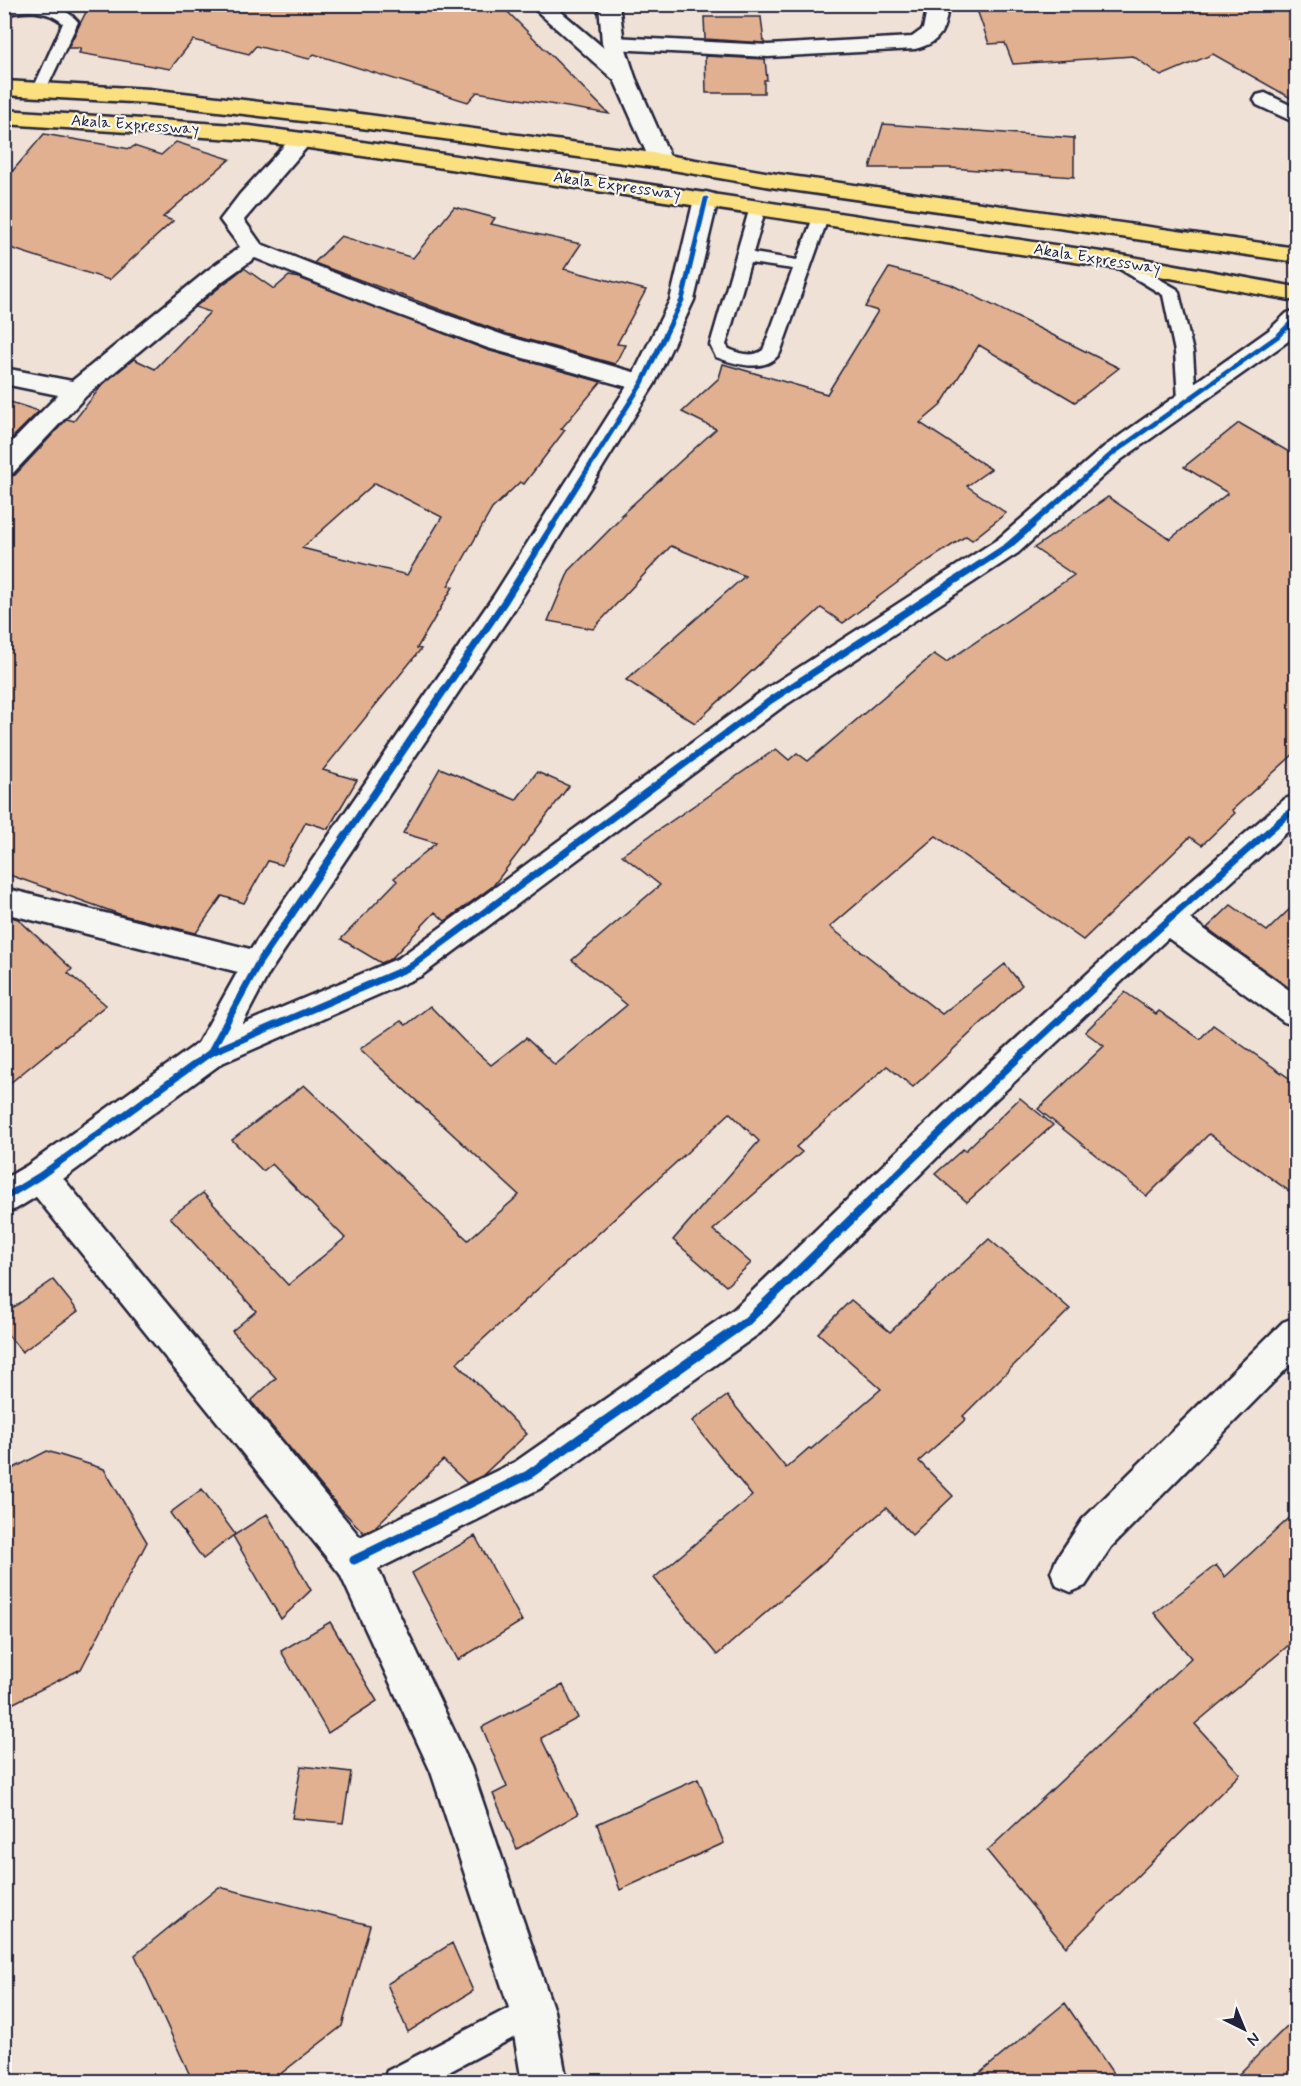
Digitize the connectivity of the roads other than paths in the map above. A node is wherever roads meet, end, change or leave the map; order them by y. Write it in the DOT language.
graph roads {
  1 [pos="539,4"];
  2 [pos="609,4"];
  3 [pos="938,4"];
  4 [pos="4,11"];
  5 [pos="613,43"];
  6 [pos="624,77"];
  7 [pos="4,88"];
  8 [pos="40,89"];
  9 [pos="1265,100"];
  10 [pos="1296,116"];
  11 [pos="15,118"];
  12 [pos="302,140"];
  13 [pos="661,160"];
  14 [pos="706,199"];
  15 [pos="758,207"];
  16 [pos="820,218"];
  17 [pos="253,249"];
  18 [pos="1296,255"];
  19 [pos="744,256"];
  20 [pos="1121,262"];
  21 [pos="804,266"];
  22 [pos="1296,294"];
  23 [pos="1296,318"];
  24 [pos="4,376"];
  25 [pos="642,383"];
  26 [pos="77,390"];
  27 [pos="1187,399"];
  28 [pos="4,467"];
  29 [pos="1296,807"];
  30 [pos="4,900"];
  31 [pos="1167,920"];
  32 [pos="258,964"];
  33 [pos="1296,1012"];
  34 [pos="210,1053"];
  35 [pos="40,1176"];
  36 [pos="4,1198"];
  37 [pos="1296,1334"];
  38 [pos="354,1560"];
  39 [pos="1071,1572"];
  40 [pos="532,2011"];
  41 [pos="398,2082"];
  42 [pos="545,2082"];
  1 -- 6 [label="street"];
  2 -- 5 [label="street"];
  3 -- 5 [label="street"];
  4 -- 8 [label="lane"];
  5 -- 6 [label="street"];
  6 -- 13 [label="street"];
  7 -- 8 [label="main road, Akala Expressway"];
  8 -- 11 [label="main road"];
  8 -- 13 [label="main road, Akala Expressway"];
  9 -- 10 [label="street"];
  11 -- 12 [label="main road, Akala Expressway"];
  12 -- 14 [label="main road, Akala Expressway"];
  12 -- 17 [label="street"];
  13 -- 18 [label="main road, Akala Expressway"];
  14 -- 15 [label="main road, Akala Expressway"];
  14 -- 25 [label="street"];
  15 -- 16 [label="main road, Akala Expressway"];
  15 -- 19 [label="lane"];
  16 -- 20 [label="main road, Akala Expressway"];
  16 -- 21 [label="lane"];
  17 -- 25 [label="street"];
  17 -- 26 [label="street"];
  19 -- 21 [label="lane"];
  19 -- 21 [label="lane"];
  20 -- 22 [label="main road, Akala Expressway"];
  20 -- 27 [label="lane"];
  23 -- 27 [label="street"];
  24 -- 26 [label="street"];
  25 -- 32 [label="street"];
  26 -- 28 [label="street"];
  27 -- 34 [label="street"];
  29 -- 31 [label="street"];
  30 -- 32 [label="street"];
  31 -- 33 [label="street"];
  31 -- 38 [label="street"];
  32 -- 34 [label="street"];
  34 -- 35 [label="street"];
  35 -- 36 [label="street"];
  35 -- 38 [label="street"];
  37 -- 39 [label="street"];
  38 -- 40 [label="street"];
  40 -- 41 [label="lane"];
  40 -- 42 [label="street"];
}
